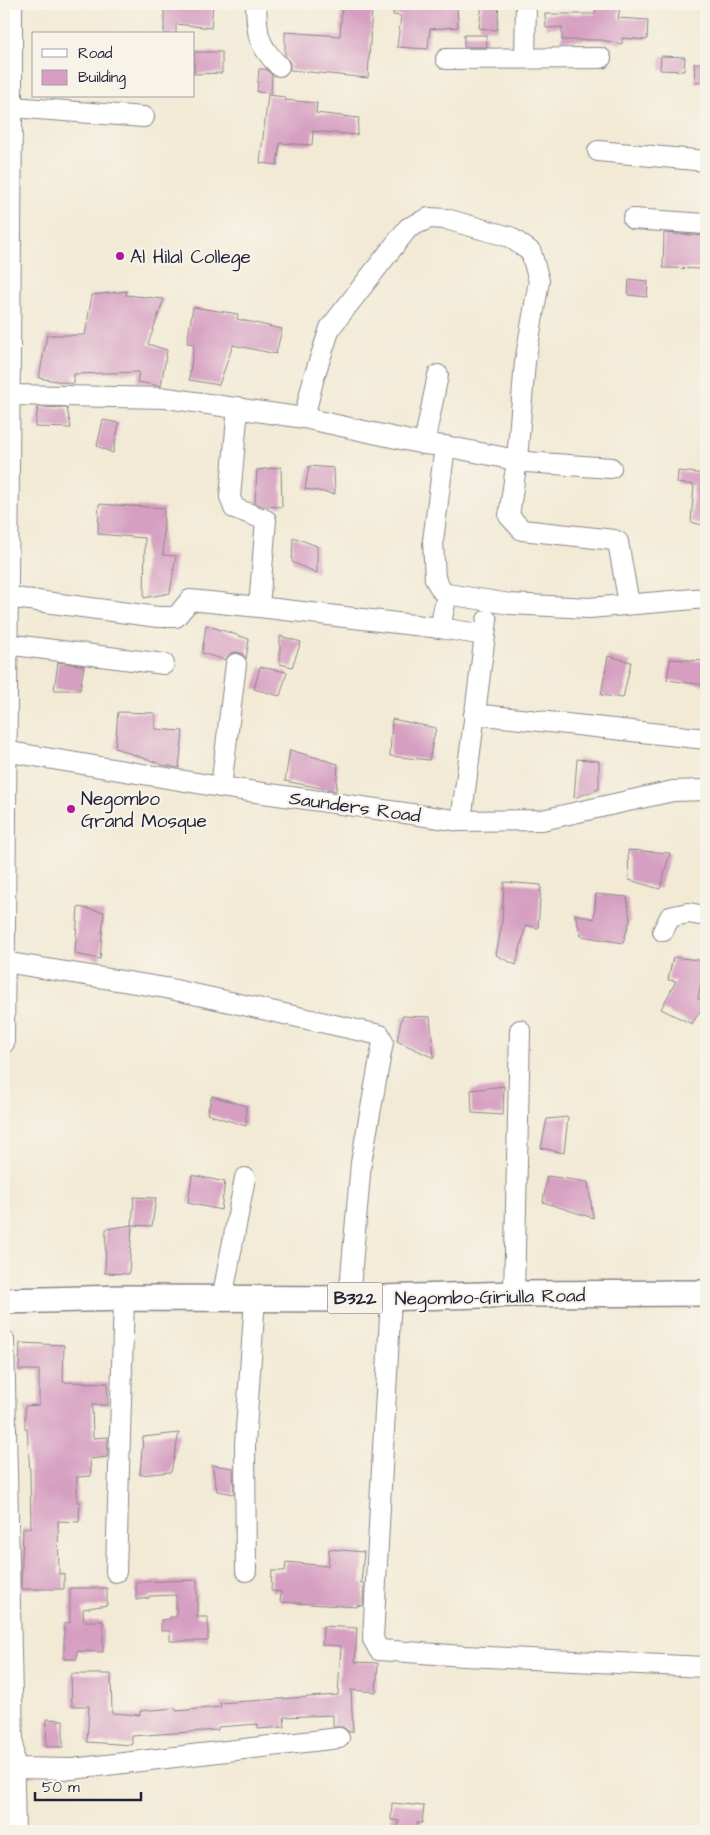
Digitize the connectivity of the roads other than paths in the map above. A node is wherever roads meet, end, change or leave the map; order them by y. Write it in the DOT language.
graph roads {
  1 [pos="12,4"];
  2 [pos="256,4"];
  3 [pos="526,4"];
  4 [pos="526,58"];
  5 [pos="601,58"];
  6 [pos="446,59"];
  7 [pos="279,66"];
  8 [pos="9,99"];
  9 [pos="144,117"];
  10 [pos="598,151"];
  11 [pos="706,161"];
  12 [pos="633,219"];
  13 [pos="706,224"];
  14 [pos="438,375"];
  15 [pos="10,395"];
  16 [pos="238,407"];
  17 [pos="304,418"];
  18 [pos="424,444"];
  19 [pos="445,446"];
  20 [pos="517,460"];
  21 [pos="611,468"];
  22 [pos="447,594"];
  23 [pos="7,598"];
  24 [pos="706,598"];
  25 [pos="629,604"];
  26 [pos="259,607"];
  27 [pos="440,628"];
  28 [pos="6,644"];
  29 [pos="164,664"];
  30 [pos="236,664"];
  31 [pos="474,714"];
  32 [pos="706,739"];
  33 [pos="5,751"];
  34 [pos="221,788"];
  35 [pos="706,790"];
  36 [pos="461,821"];
  37 [pos="706,916"];
  38 [pos="663,931"];
  39 [pos="4,962"];
  40 [pos="520,1030"];
  41 [pos="4,1043"];
  42 [pos="245,1178"];
  43 [pos="514,1294"];
  44 [pos="706,1294"];
  45 [pos="391,1297"];
  46 [pos="124,1298"];
  47 [pos="222,1299"];
  48 [pos="255,1299"];
  49 [pos="349,1299"];
  50 [pos="4,1301"];
  51 [pos="4,1340"];
  52 [pos="246,1571"];
  53 [pos="116,1572"];
  54 [pos="706,1667"];
  55 [pos="339,1738"];
  56 [pos="9,1767"];
  57 [pos="15,1831"];
  1 -- 8 [label="street"];
  2 -- 7 [label="street"];
  3 -- 4 [label="street"];
  4 -- 5 [label="street"];
  4 -- 6 [label="street"];
  8 -- 9 [label="street"];
  8 -- 15 [label="street"];
  10 -- 11 [label="street"];
  12 -- 13 [label="street"];
  14 -- 18 [label="street"];
  15 -- 16 [label="street"];
  15 -- 23 [label="street"];
  16 -- 17 [label="street"];
  16 -- 26 [label="street"];
  17 -- 18 [label="street"];
  17 -- 20 [label="street"];
  18 -- 19 [label="street"];
  19 -- 20 [label="street"];
  19 -- 22 [label="street"];
  20 -- 21 [label="street"];
  20 -- 25 [label="street"];
  22 -- 25 [label="street"];
  22 -- 27 [label="street"];
  23 -- 26 [label="street"];
  23 -- 28 [label="street"];
  24 -- 25 [label="street"];
  26 -- 27 [label="street"];
  27 -- 31 [label="street"];
  28 -- 29 [label="street"];
  28 -- 33 [label="street"];
  30 -- 34 [label="street"];
  31 -- 32 [label="street"];
  31 -- 36 [label="street"];
  33 -- 34 [label="street, Saunders Road"];
  33 -- 39 [label="street"];
  34 -- 36 [label="street, Saunders Road"];
  35 -- 36 [label="street, Saunders Road"];
  37 -- 38 [label="street"];
  39 -- 41 [label="street"];
  39 -- 49 [label="street"];
  40 -- 43 [label="street"];
  42 -- 47 [label="street"];
  43 -- 44 [label="main road, Negombo-Giriulla Road / B322"];
  43 -- 45 [label="main road, Negombo-Giriulla Road / B322"];
  45 -- 49 [label="main road, Negombo-Giriulla Road / B322"];
  45 -- 54 [label="street"];
  46 -- 47 [label="main road, Negombo-Giriulla Road / B322"];
  46 -- 50 [label="main road, Negombo-Giriulla Road / B322"];
  46 -- 53 [label="street"];
  47 -- 48 [label="main road, Negombo-Giriulla Road / B322"];
  48 -- 49 [label="main road, Negombo-Giriulla Road / B322"];
  48 -- 52 [label="street"];
  51 -- 56 [label="street"];
  55 -- 56 [label="street"];
  56 -- 57 [label="street"];
}
